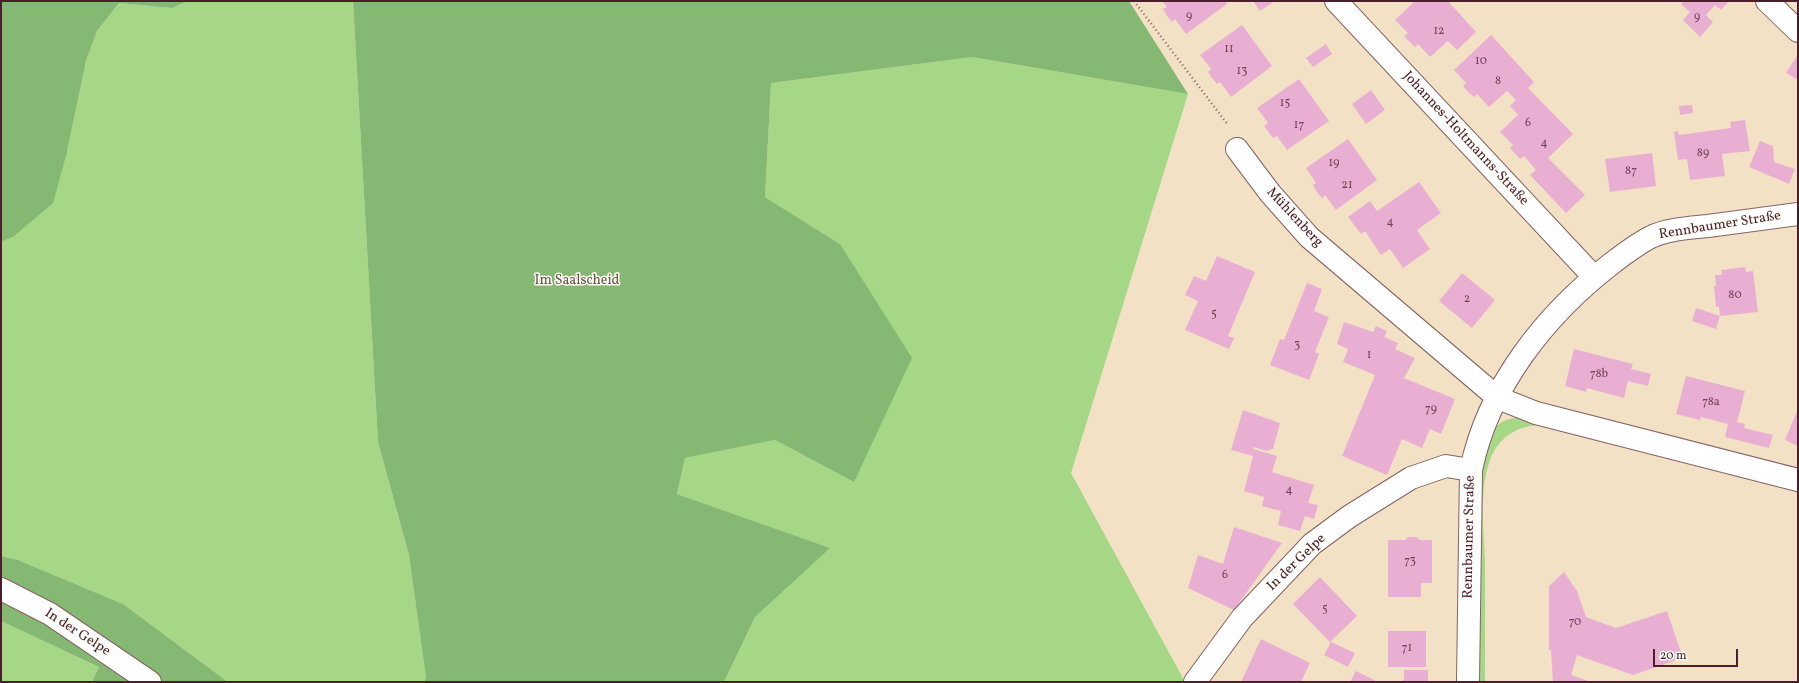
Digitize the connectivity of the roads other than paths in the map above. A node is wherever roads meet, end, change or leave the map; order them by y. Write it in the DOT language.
graph roads {
  1 [pos="1336,1"];
  2 [pos="1767,1"];
  3 [pos="1798,30"];
  4 [pos="1236,149"];
  5 [pos="1798,214"];
  6 [pos="1594,277"];
  7 [pos="1498,398"];
  8 [pos="1471,470"];
  9 [pos="1798,480"];
  10 [pos="1,589"];
  11 [pos="150,682"];
  12 [pos="1195,682"];
  13 [pos="1468,682"];
  1 -- 6 [label="street, Johannes-Holtmanns-Straße"];
  2 -- 3 [label="street"];
  4 -- 7 [label="street, Mühlenberg"];
  5 -- 6 [label="street, Rennbaumer Straße"];
  6 -- 7 [label="street, Rennbaumer Straße"];
  7 -- 8 [label="street, Rennbaumer Straße"];
  7 -- 9 [label="street"];
  8 -- 12 [label="street, In der Gelpe"];
  8 -- 13 [label="street, Rennbaumer Straße"];
  10 -- 11 [label="street, In der Gelpe"];
}
